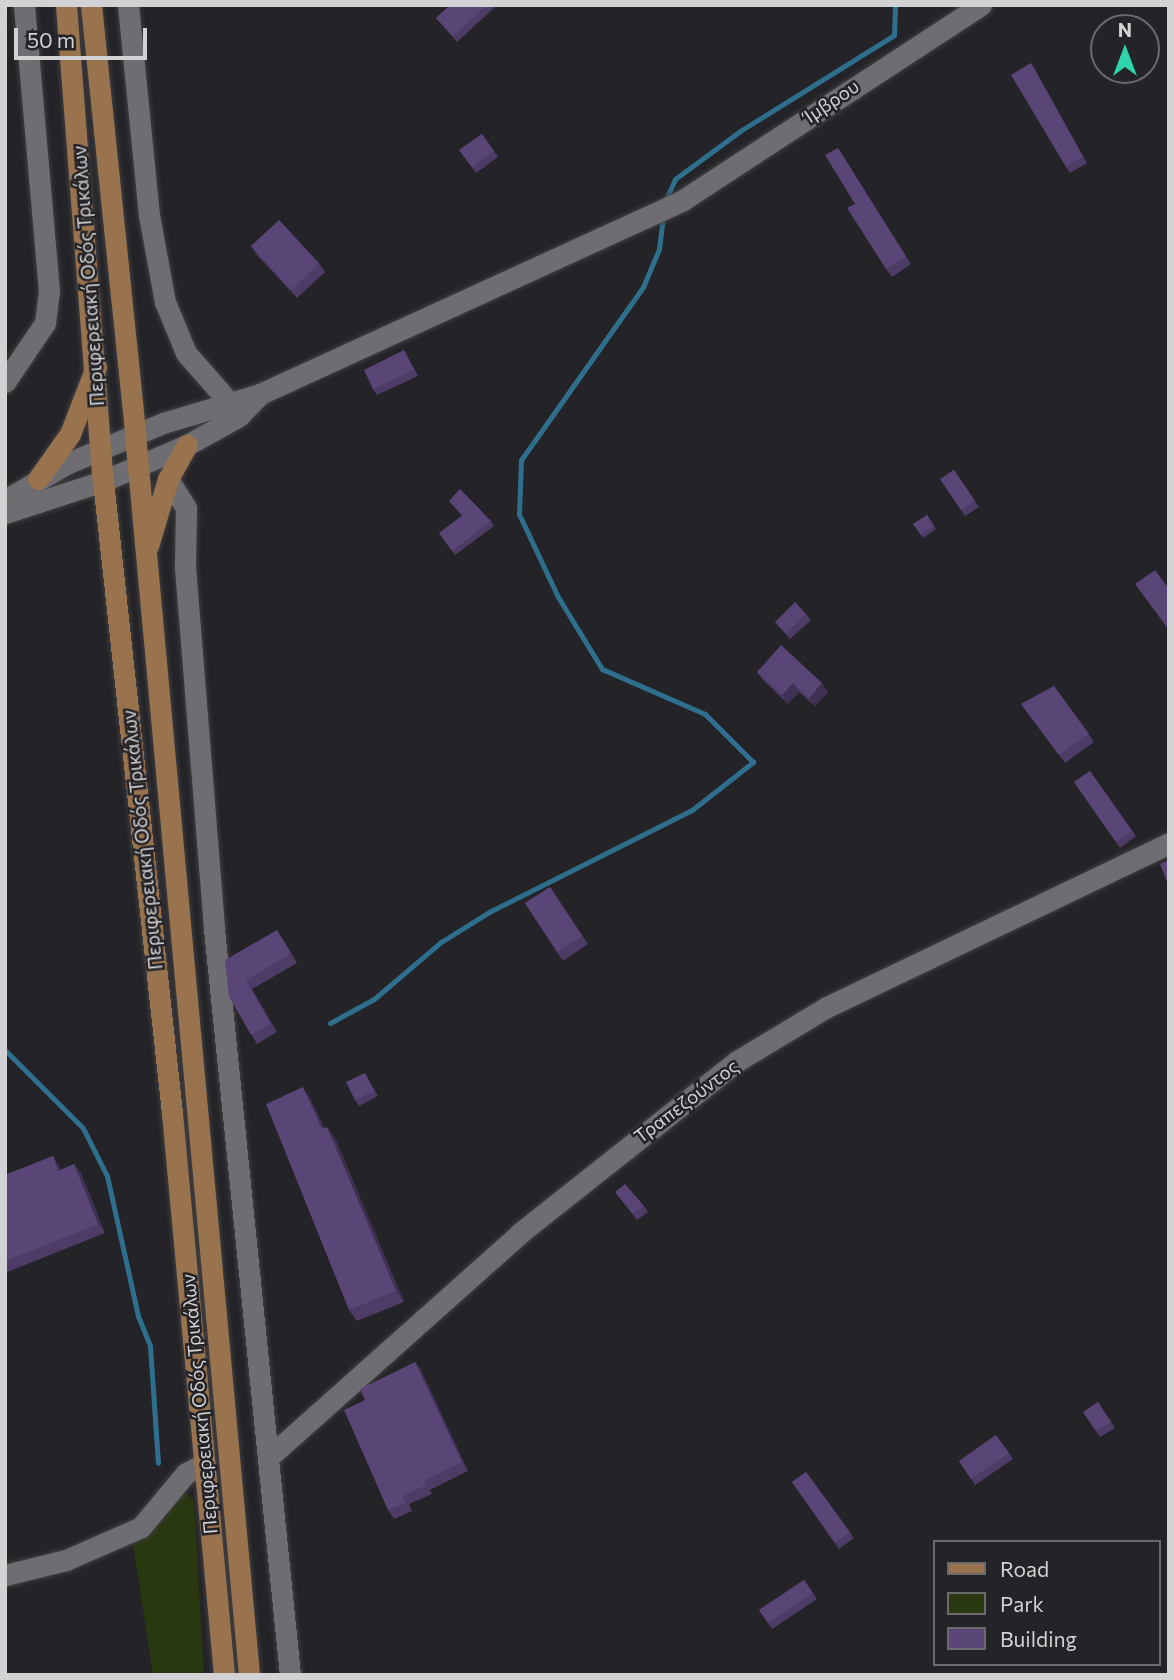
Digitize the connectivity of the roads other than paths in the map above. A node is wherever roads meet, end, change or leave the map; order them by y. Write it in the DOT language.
graph roads {
  1 [pos="23,5"];
  2 [pos="66,5"];
  3 [pos="91,5"];
  4 [pos="128,5"];
  5 [pos="981,5"];
  6 [pos="97,365"];
  7 [pos="5,382"];
  8 [pos="260,394"];
  9 [pos="228,401"];
  10 [pos="135,434"];
  11 [pos="187,445"];
  12 [pos="100,449"];
  13 [pos="137,467"];
  14 [pos="38,479"];
  15 [pos="168,479"];
  16 [pos="103,481"];
  17 [pos="5,500"];
  18 [pos="5,513"];
  19 [pos="146,558"];
  20 [pos="1169,843"];
  21 [pos="269,1457"];
  22 [pos="204,1464"];
  23 [pos="5,1575"];
  24 [pos="224,1675"];
  25 [pos="249,1675"];
  26 [pos="290,1675"];
  1 -- 7 [label="street"];
  2 -- 6 [label="main road, Περιφερειακή Οδός Τρικάλων"];
  3 -- 10 [label="main road, Περιφερειακή Οδός Τρικάλων"];
  4 -- 9 [label="street"];
  5 -- 8 [label="street, Ίμβρου"];
  6 -- 12 [label="main road, Περιφερειακή Οδός Τρικάλων"];
  6 -- 14 [label="main road"];
  8 -- 9 [label="street"];
  8 -- 11 [label="street"];
  9 -- 10 [label="street"];
  10 -- 12 [label="street"];
  10 -- 13 [label="main road, Περιφερειακή Οδός Τρικάλων"];
  11 -- 13 [label="street"];
  11 -- 15 [label="main road"];
  12 -- 14 [label="street"];
  12 -- 16 [label="main road, Περιφερειακή Οδός Τρικάλων"];
  13 -- 16 [label="street"];
  13 -- 19 [label="main road, Περιφερειακή Οδός Τρικάλων"];
  14 -- 17 [label="street"];
  15 -- 19 [label="main road"];
  15 -- 21 [label="street"];
  16 -- 18 [label="street"];
  16 -- 22 [label="main road, Περιφερειακή Οδός Τρικάλων"];
  19 -- 25 [label="main road, Περιφερειακή Οδός Τρικάλων"];
  20 -- 21 [label="street, Τραπεζούντος"];
  21 -- 26 [label="street"];
  22 -- 23 [label="street"];
  22 -- 24 [label="main road, Περιφερειακή Οδός Τρικάλων"];
}
